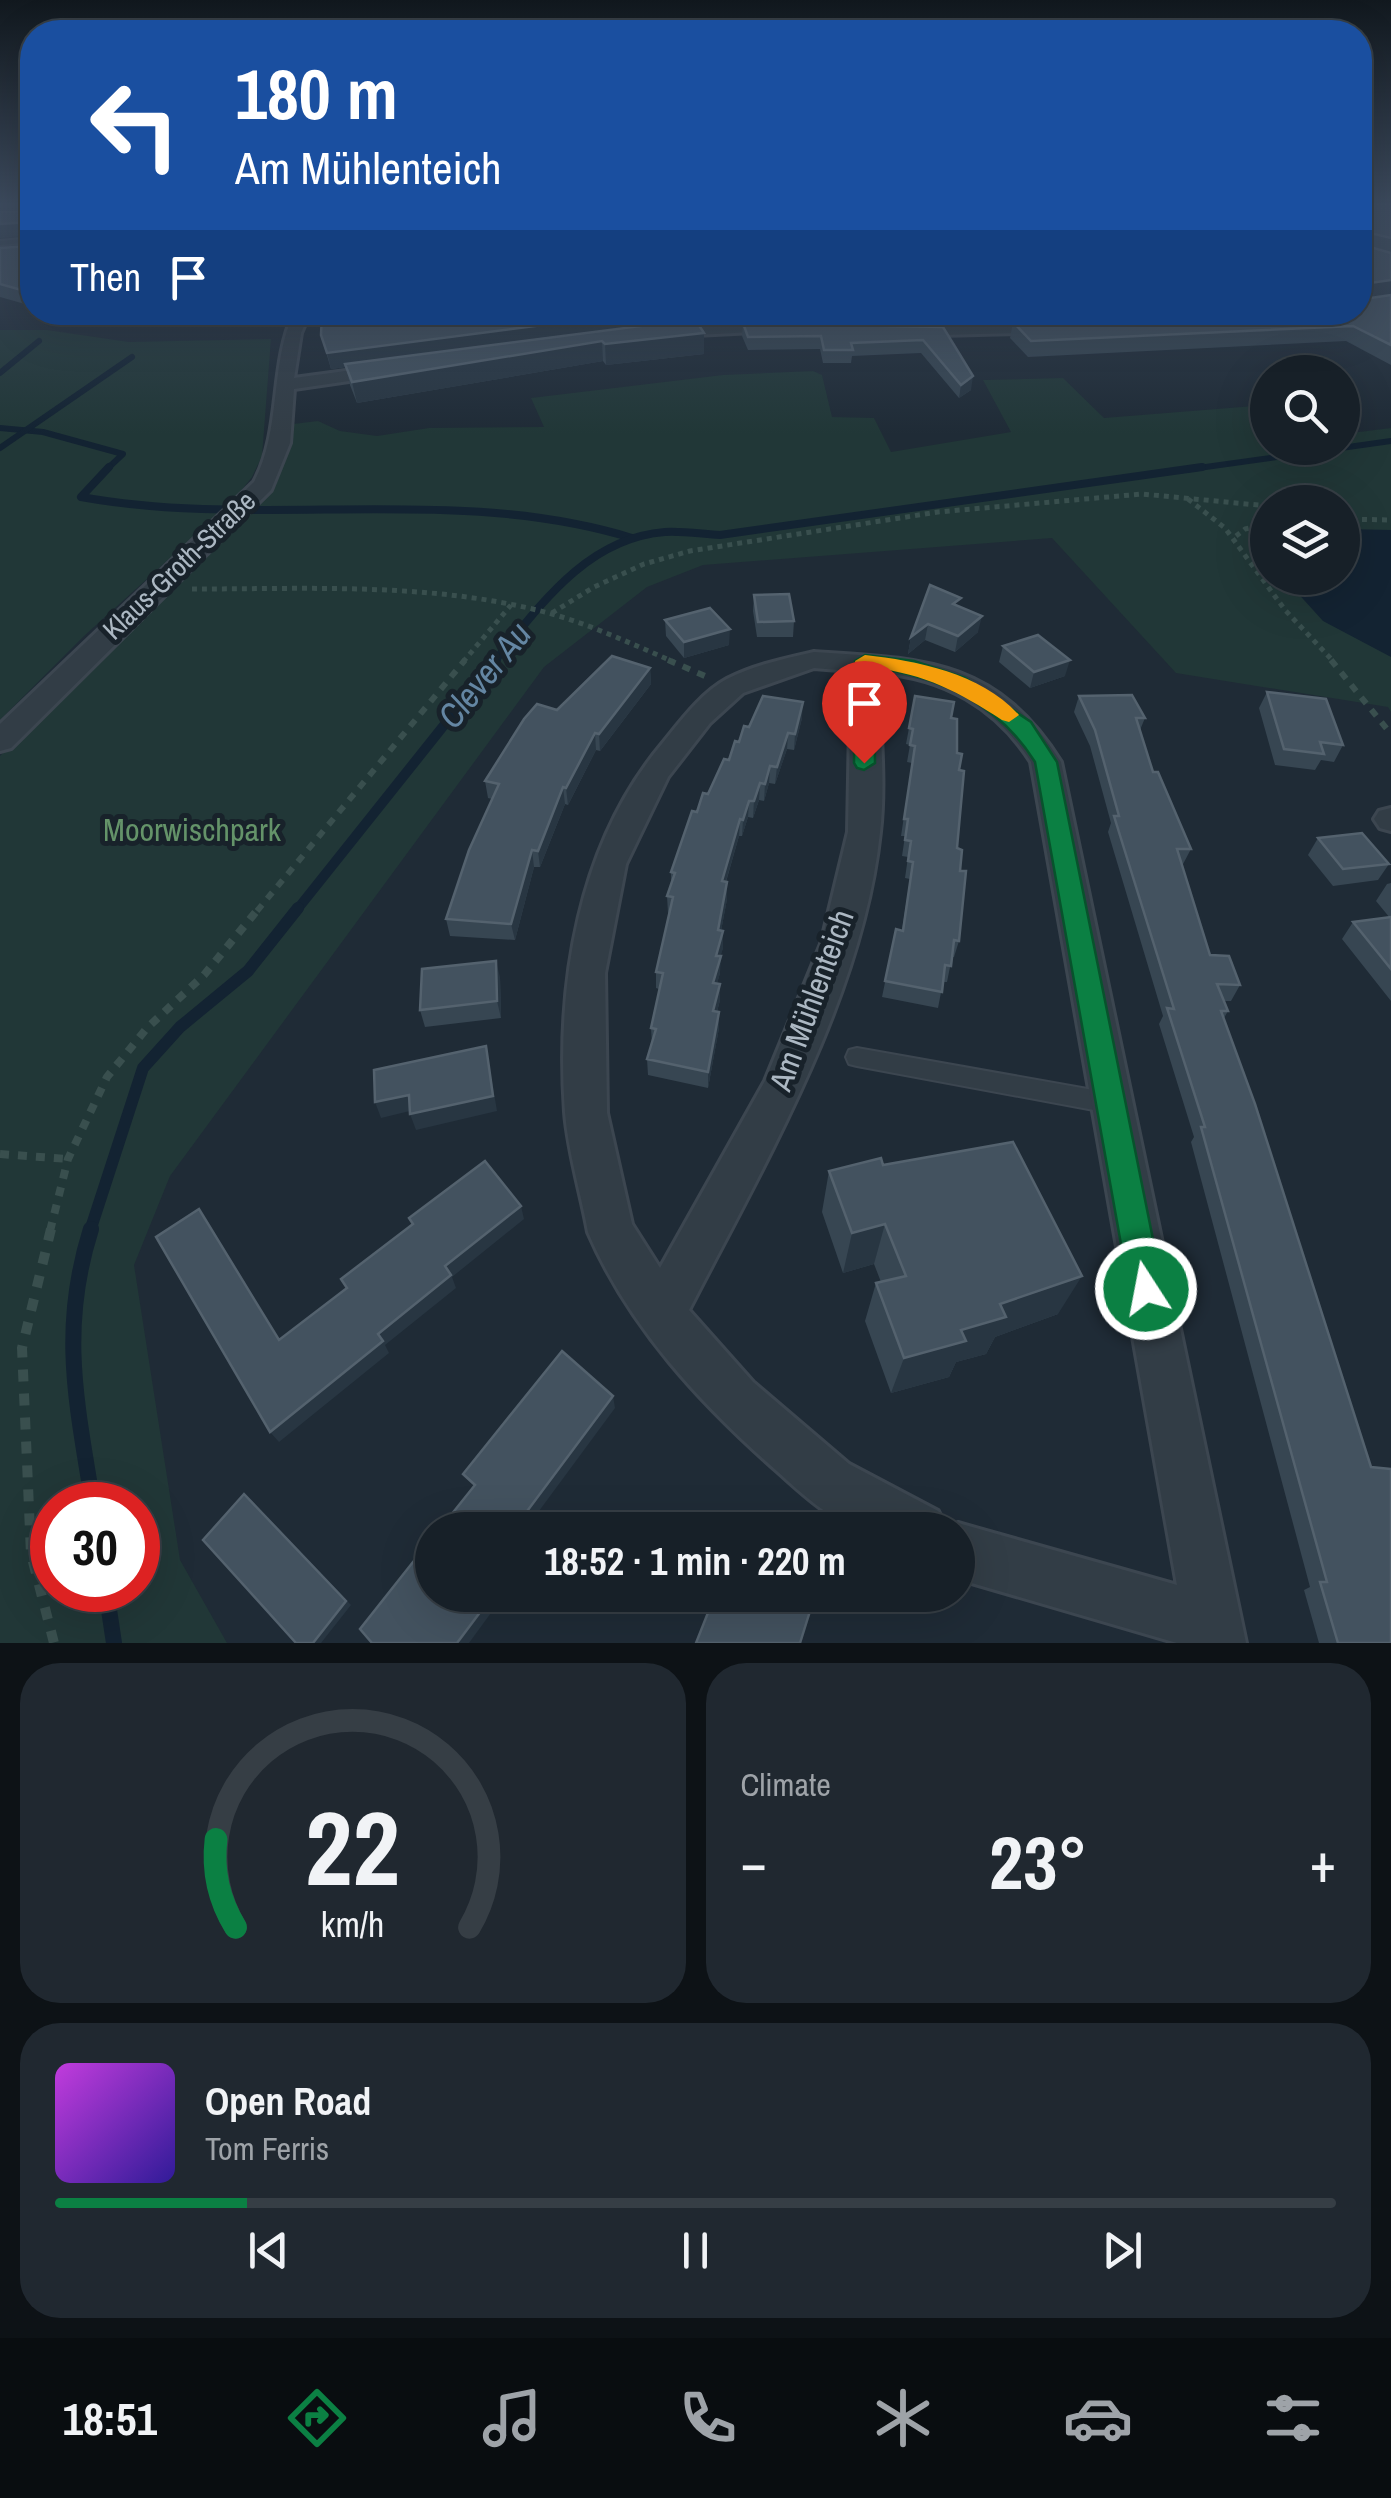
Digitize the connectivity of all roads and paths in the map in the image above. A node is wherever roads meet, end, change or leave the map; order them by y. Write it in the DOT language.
graph roads {
  1 [pos="298,325"];
  2 [pos="685,325"];
  3 [pos="774,325"];
  4 [pos="960,325"];
  5 [pos="801,327"];
  6 [pos="1076,327"];
  7 [pos="874,330"];
  8 [pos="962,332"];
  9 [pos="639,335"];
  10 [pos="403,368"];
  11 [pos="286,385"];
  12 [pos="1184,497"];
  13 [pos="1250,504"];
  14 [pos="1360,518"];
  15 [pos="1391,520"];
  16 [pos="1250,528"];
  17 [pos="1236,536"];
  18 [pos="156,588"];
  19 [pos="511,605"];
  20 [pos="552,613"];
  21 [pos="865,661"];
  22 [pos="733,687"];
  23 [pos="3,733"];
  24 [pos="1391,734"];
  25 [pos="857,1056"];
  26 [pos="1110,1103"];
  27 [pos="0,1154"];
  28 [pos="68,1159"];
  29 [pos="661,1314"];
  30 [pos="884,1512"];
  31 [pos="975,1556"];
  32 [pos="1214,1633"];
  33 [pos="54,1643"];
  1 -- 11 [label="street, Klaus-Groth-Straße"];
  2 -- 9 [label="street"];
  3 -- 5 [label="street"];
  4 -- 8 [label="street"];
  6 -- 8 [label="street"];
  7 -- 8 [label="street"];
  10 -- 11 [label="street"];
  11 -- 18 [label="street, Klaus-Groth-Straße"];
  12 -- 13 [label="path"];
  12 -- 17 [label="path"];
  12 -- 20 [label="path"];
  14 -- 15 [label="path"];
  16 -- 17 [label="path"];
  17 -- 24 [label="path"];
  18 -- 19 [label="path"];
  18 -- 23 [label="street, Klaus-Groth-Straße"];
  19 -- 20 [label="path"];
  19 -- 28 [label="path"];
  20 -- 22 [label="path"];
  21 -- 22 [label="street"];
  21 -- 26 [label="street"];
  21 -- 29 [label="street, Am Mühlenteich"];
  22 -- 29 [label="street"];
  25 -- 26 [label="lane"];
  26 -- 32 [label="street"];
  27 -- 28 [label="path"];
  28 -- 33 [label="path"];
  29 -- 30 [label="street"];
  31 -- 32 [label="street"];
}
